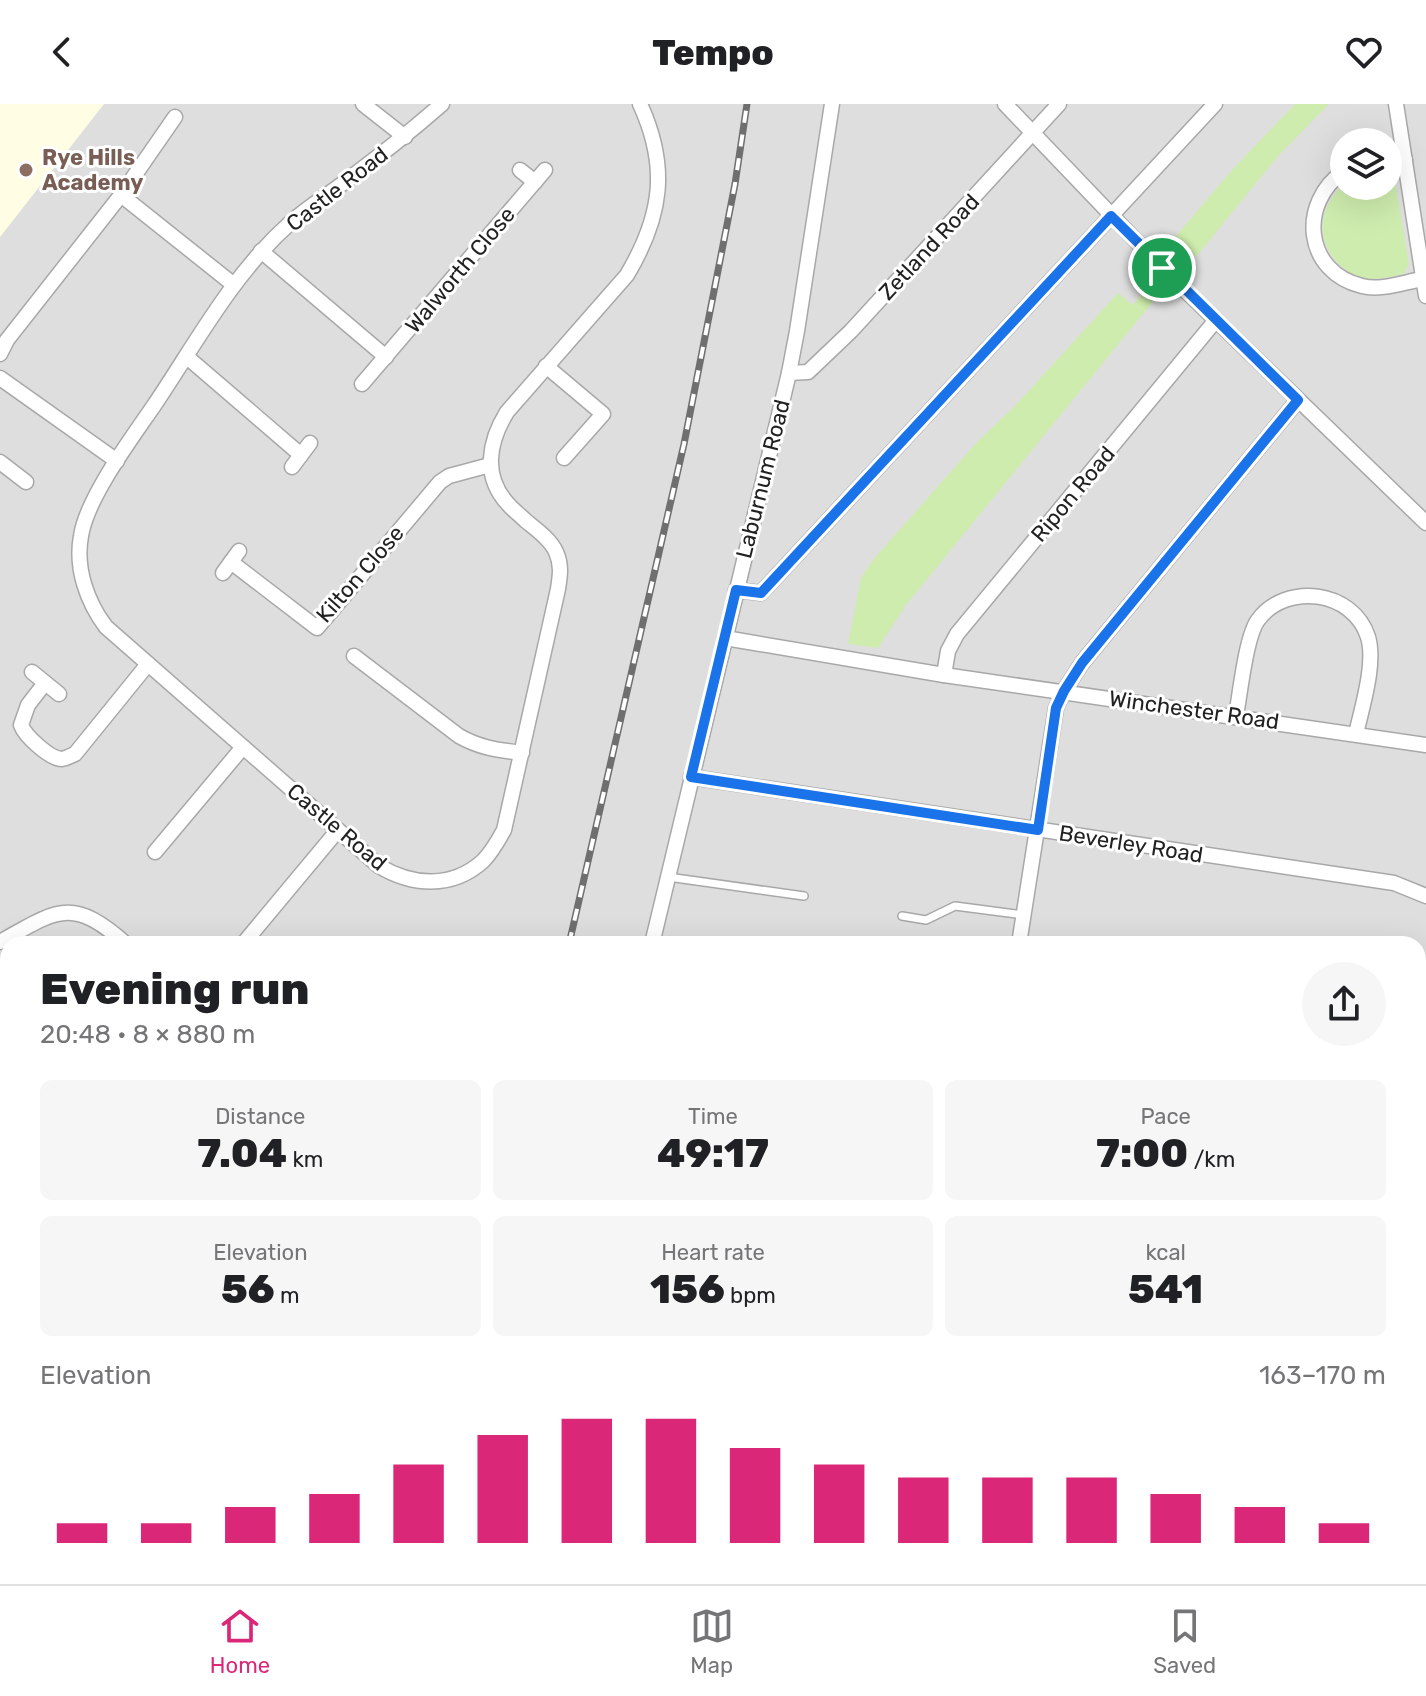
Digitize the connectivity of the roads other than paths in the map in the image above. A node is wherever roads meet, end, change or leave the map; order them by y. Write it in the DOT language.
graph roads {
  1 [pos="363,104"];
  2 [pos="442,104"];
  3 [pos="640,104"];
  4 [pos="832,104"];
  5 [pos="1005,104"];
  6 [pos="1059,104"];
  7 [pos="1215,104"];
  8 [pos="1396,104"];
  9 [pos="175,117"];
  10 [pos="1033,133"];
  11 [pos="405,137"];
  12 [pos="1402,160"];
  13 [pos="1405,160"];
  14 [pos="520,170"];
  15 [pos="545,170"];
  16 [pos="535,182"];
  17 [pos="1330,184"];
  18 [pos="121,195"];
  19 [pos="1111,216"];
  20 [pos="1420,220"];
  21 [pos="261,251"];
  22 [pos="1423,279"];
  23 [pos="234,285"];
  24 [pos="1426,296"];
  25 [pos="1216,320"];
  26 [pos="0,354"];
  27 [pos="187,357"];
  28 [pos="386,357"];
  29 [pos="546,366"];
  30 [pos="789,373"];
  31 [pos="0,379"];
  32 [pos="362,384"];
  33 [pos="1298,400"];
  34 [pos="301,455"];
  35 [pos="564,458"];
  36 [pos="117,461"];
  37 [pos="0,462"];
  38 [pos="490,465"];
  39 [pos="26,482"];
  40 [pos="1426,523"];
  41 [pos="231,562"];
  42 [pos="736,590"];
  43 [pos="725,638"];
  44 [pos="354,656"];
  45 [pos="148,664"];
  46 [pos="32,672"];
  47 [pos="944,675"];
  48 [pos="45,683"];
  49 [pos="1064,691"];
  50 [pos="59,694"];
  51 [pos="1236,716"];
  52 [pos="1356,734"];
  53 [pos="1426,745"];
  54 [pos="243,747"];
  55 [pos="522,753"];
  56 [pos="691,777"];
  57 [pos="338,830"];
  58 [pos="1038,830"];
  59 [pos="155,852"];
  60 [pos="668,877"];
  61 [pos="804,896"];
  62 [pos="1426,896"];
  63 [pos="1024,915"];
  64 [pos="902,916"];
  65 [pos="11,936"];
  66 [pos="114,936"];
  67 [pos="254,936"];
  68 [pos="654,936"];
  69 [pos="1020,936"];
  1 -- 11 [label="street"];
  2 -- 11 [label="street, Castle Road"];
  3 -- 29 [label="street"];
  4 -- 30 [label="street, Laburnum Road"];
  5 -- 10 [label="street"];
  6 -- 10 [label="street, Zetland Road"];
  7 -- 19 [label="street"];
  8 -- 13 [label="street"];
  9 -- 18 [label="street"];
  10 -- 19 [label="street"];
  10 -- 30 [label="street, Zetland Road"];
  11 -- 21 [label="street, Castle Road"];
  12 -- 13 [label="street"];
  13 -- 20 [label="street"];
  14 -- 16 [label="street"];
  15 -- 16 [label="street, Walworth Close"];
  16 -- 28 [label="street, Walworth Close"];
  17 -- 22 [label="street"];
  18 -- 23 [label="street"];
  18 -- 26 [label="street"];
  19 -- 25 [label="street"];
  19 -- 42 [label="street"];
  20 -- 22 [label="street"];
  21 -- 23 [label="street, Castle Road"];
  21 -- 28 [label="street"];
  22 -- 24 [label="street"];
  23 -- 27 [label="street, Castle Road"];
  25 -- 33 [label="street"];
  25 -- 47 [label="street, Ripon Road"];
  27 -- 34 [label="street"];
  27 -- 36 [label="street, Castle Road"];
  28 -- 32 [label="street, Walworth Close"];
  29 -- 35 [label="street"];
  29 -- 38 [label="street"];
  30 -- 42 [label="street, Laburnum Road"];
  31 -- 36 [label="street"];
  33 -- 40 [label="street"];
  33 -- 49 [label="street"];
  36 -- 45 [label="street, Castle Road"];
  37 -- 39 [label="street"];
  38 -- 41 [label="street, Kilton Close"];
  38 -- 55 [label="street, Castle Road"];
  42 -- 43 [label="street, Laburnum Road"];
  43 -- 47 [label="street, Winchester Road"];
  43 -- 56 [label="street, Laburnum Road"];
  44 -- 55 [label="street"];
  45 -- 48 [label="street"];
  45 -- 54 [label="street, Castle Road"];
  46 -- 48 [label="street"];
  47 -- 49 [label="street, Winchester Road"];
  48 -- 50 [label="street"];
  49 -- 51 [label="street, Winchester Road"];
  49 -- 58 [label="street"];
  51 -- 52 [label="street, Winchester Road"];
  51 -- 52 [label="street"];
  52 -- 53 [label="street, Winchester Road"];
  54 -- 57 [label="street, Castle Road"];
  54 -- 59 [label="street"];
  55 -- 57 [label="street, Castle Road"];
  56 -- 58 [label="street, Beverley Road"];
  56 -- 60 [label="street, Laburnum Road"];
  57 -- 67 [label="street"];
  58 -- 62 [label="street, Beverley Road"];
  58 -- 63 [label="street"];
  60 -- 61 [label="lane"];
  60 -- 68 [label="street, Laburnum Road"];
  63 -- 64 [label="lane"];
  63 -- 69 [label="street"];
  65 -- 66 [label="street"];
}
